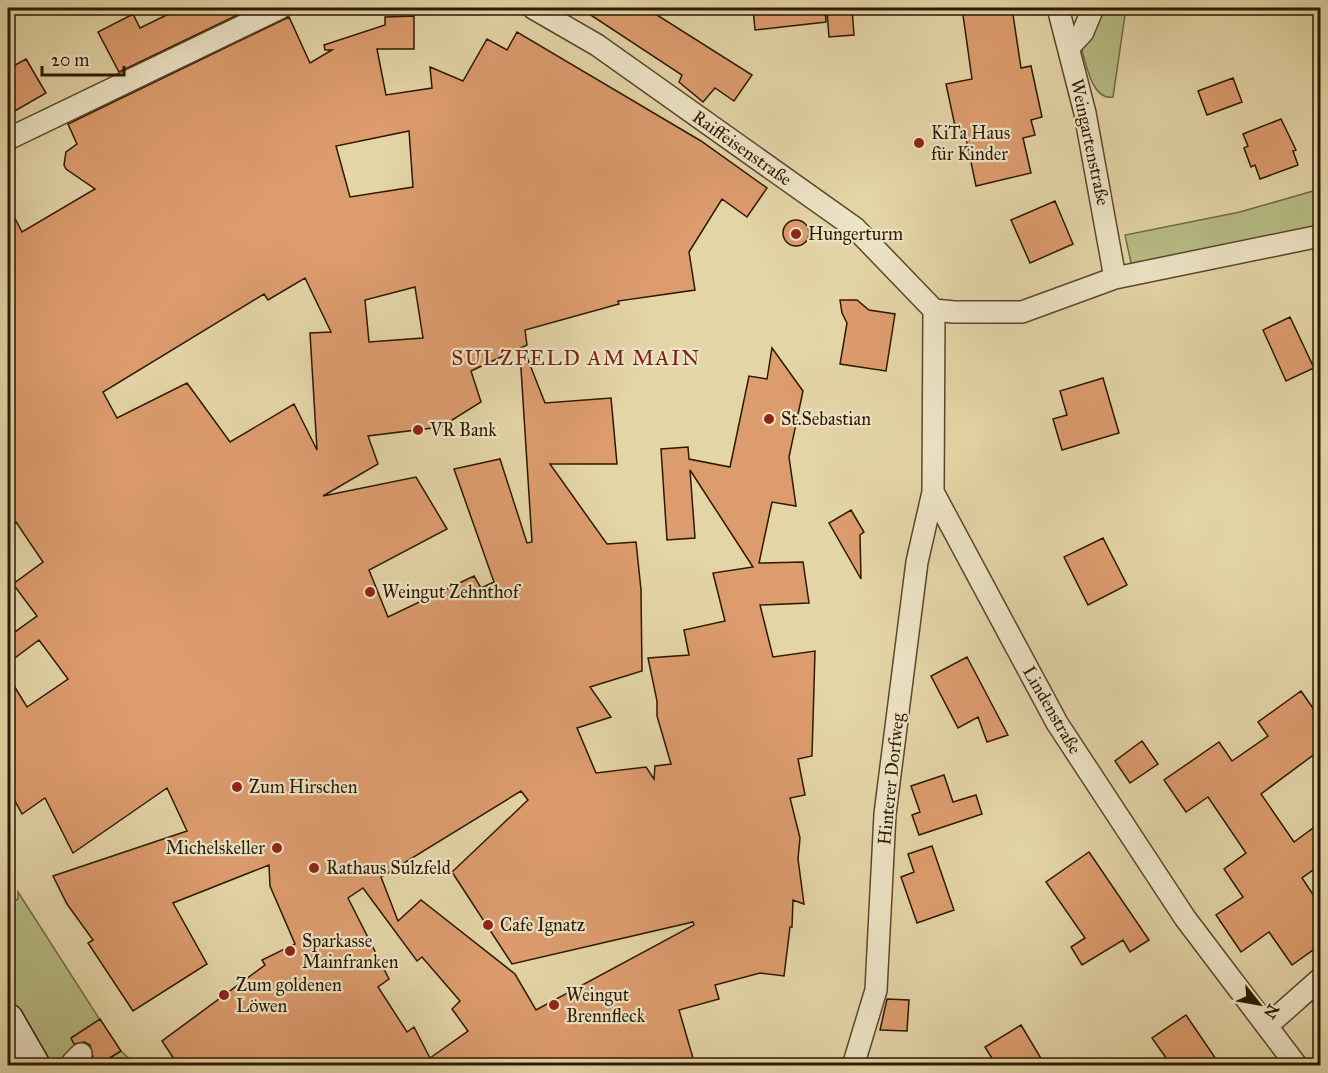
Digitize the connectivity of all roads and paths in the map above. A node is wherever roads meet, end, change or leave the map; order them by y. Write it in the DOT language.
graph roads {
  1 [pos="280,8"];
  2 [pos="533,8"];
  3 [pos="1058,8"];
  4 [pos="1093,8"];
  5 [pos="1070,46"];
  6 [pos="8,139"];
  7 [pos="1320,236"];
  8 [pos="1115,278"];
  9 [pos="934,309"];
  10 [pos="933,492"];
  11 [pos="1320,979"];
  12 [pos="8,1019"];
  13 [pos="1267,1026"];
  14 [pos="35,1065"];
  15 [pos="853,1065"];
  16 [pos="1297,1065"];
  1 -- 6 [label="street"];
  2 -- 9 [label="street, Raiffeisenstraße"];
  3 -- 5 [label="street, Weingartenstraße"];
  4 -- 5 [label="street"];
  5 -- 8 [label="street, Weingartenstraße"];
  7 -- 8 [label="street"];
  8 -- 9 [label="street"];
  9 -- 10 [label="street, Lindenstraße"];
  10 -- 13 [label="street, Lindenstraße"];
  10 -- 15 [label="street, Hinterer Dorfweg"];
  11 -- 13 [label="street"];
  12 -- 14 [label="main road"];
  13 -- 16 [label="street, Lindenstraße"];
}
